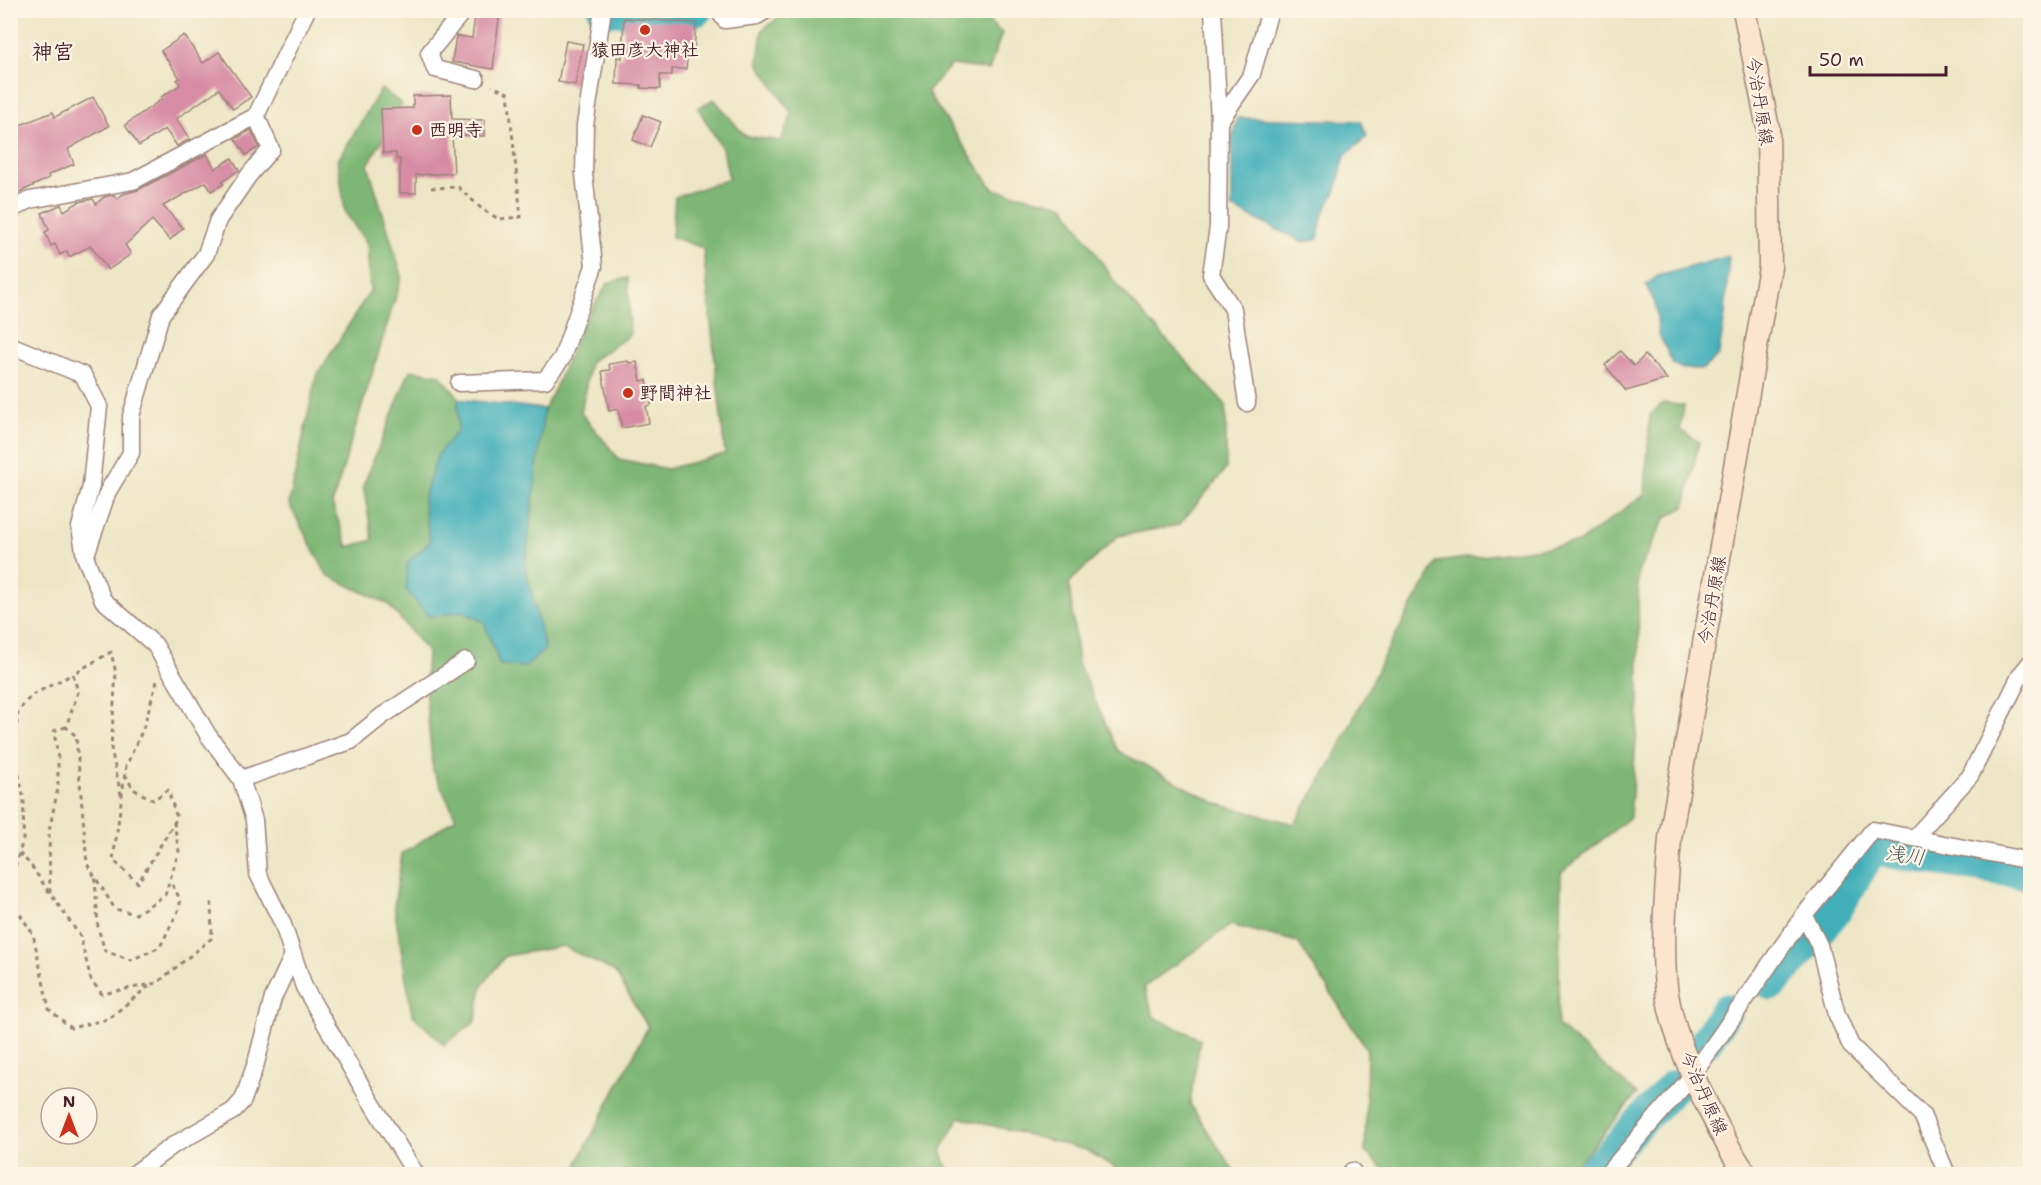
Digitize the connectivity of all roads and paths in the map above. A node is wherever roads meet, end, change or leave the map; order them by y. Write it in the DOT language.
graph roads {
  1 [pos="307,10"];
  2 [pos="464,10"];
  3 [pos="603,10"];
  4 [pos="718,10"];
  5 [pos="767,10"];
  6 [pos="1213,10"];
  7 [pos="1270,10"];
  8 [pos="1744,10"];
  9 [pos="476,79"];
  10 [pos="256,116"];
  11 [pos="1219,122"];
  12 [pos="431,188"];
  13 [pos="10,210"];
  14 [pos="10,345"];
  15 [pos="459,383"];
  16 [pos="1247,403"];
  17 [pos="85,557"];
  18 [pos="466,661"];
  19 [pos="2031,663"];
  20 [pos="74,674"];
  21 [pos="157,680"];
  22 [pos="66,727"];
  23 [pos="125,774"];
  24 [pos="242,779"];
  25 [pos="121,795"];
  26 [pos="174,823"];
  27 [pos="1915,837"];
  28 [pos="19,853"];
  29 [pos="2031,861"];
  30 [pos="95,876"];
  31 [pos="170,880"];
  32 [pos="10,884"];
  33 [pos="50,893"];
  34 [pos="211,898"];
  35 [pos="10,899"];
  36 [pos="1804,915"];
  37 [pos="293,955"];
  38 [pos="151,984"];
  39 [pos="1692,1076"];
  40 [pos="415,1173"];
  41 [pos="134,1174"];
  42 [pos="1607,1174"];
  43 [pos="1746,1174"];
  44 [pos="1947,1174"];
  1 -- 10 [label="street"];
  2 -- 9 [label="street"];
  3 -- 15 [label="street"];
  4 -- 5 [label="street"];
  6 -- 11 [label="street"];
  7 -- 11 [label="street"];
  8 -- 39 [label="main road, 今治丹原線"];
  9 -- 12 [label="path"];
  10 -- 13 [label="street"];
  10 -- 17 [label="street"];
  11 -- 16 [label="street"];
  14 -- 17 [label="street"];
  17 -- 24 [label="street"];
  18 -- 24 [label="street"];
  19 -- 27 [label="street"];
  20 -- 22 [label="path"];
  20 -- 25 [label="path"];
  20 -- 28 [label="path"];
  21 -- 23 [label="path"];
  22 -- 30 [label="path"];
  22 -- 33 [label="path"];
  23 -- 25 [label="path"];
  23 -- 26 [label="path"];
  24 -- 37 [label="street"];
  25 -- 26 [label="path"];
  26 -- 31 [label="path"];
  27 -- 29 [label="street"];
  27 -- 36 [label="street"];
  28 -- 32 [label="path"];
  28 -- 33 [label="path"];
  30 -- 31 [label="path"];
  30 -- 31 [label="path"];
  33 -- 38 [label="path"];
  34 -- 38 [label="path"];
  35 -- 38 [label="path"];
  36 -- 39 [label="street"];
  36 -- 44 [label="street"];
  37 -- 40 [label="street"];
  37 -- 41 [label="street"];
  39 -- 42 [label="street"];
  39 -- 43 [label="main road, 今治丹原線"];
}
